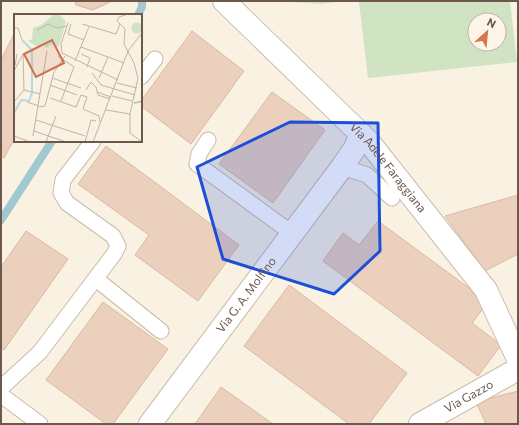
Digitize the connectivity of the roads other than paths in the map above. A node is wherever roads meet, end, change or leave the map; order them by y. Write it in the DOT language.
graph roads {
  1 [pos="224,1"];
  2 [pos="155,59"];
  3 [pos="142,76"];
  4 [pos="365,138"];
  5 [pos="208,140"];
  6 [pos="92,142"];
  7 [pos="342,166"];
  8 [pos="392,198"];
  9 [pos="292,234"];
  10 [pos="96,279"];
  11 [pos="161,330"];
  12 [pos="518,359"];
  13 [pos="518,369"];
  14 [pos="1,388"];
  15 [pos="1,395"];
  16 [pos="40,424"];
  17 [pos="150,424"];
  18 [pos="420,424"];
  1 -- 4 [label="street, Via Adele Faraggiana"];
  2 -- 3 [label="lane"];
  4 -- 7 [label="street, Via G. A. Molfino"];
  4 -- 12 [label="street, Via Adele Faraggiana"];
  5 -- 9 [label="lane"];
  6 -- 10 [label="lane"];
  7 -- 8 [label="lane"];
  7 -- 9 [label="street, Via G. A. Molfino"];
  9 -- 17 [label="street, Via G. A. Molfino"];
  10 -- 11 [label="lane"];
  10 -- 14 [label="lane"];
  13 -- 18 [label="street, Via Gazzo"];
  15 -- 16 [label="lane"];
}
